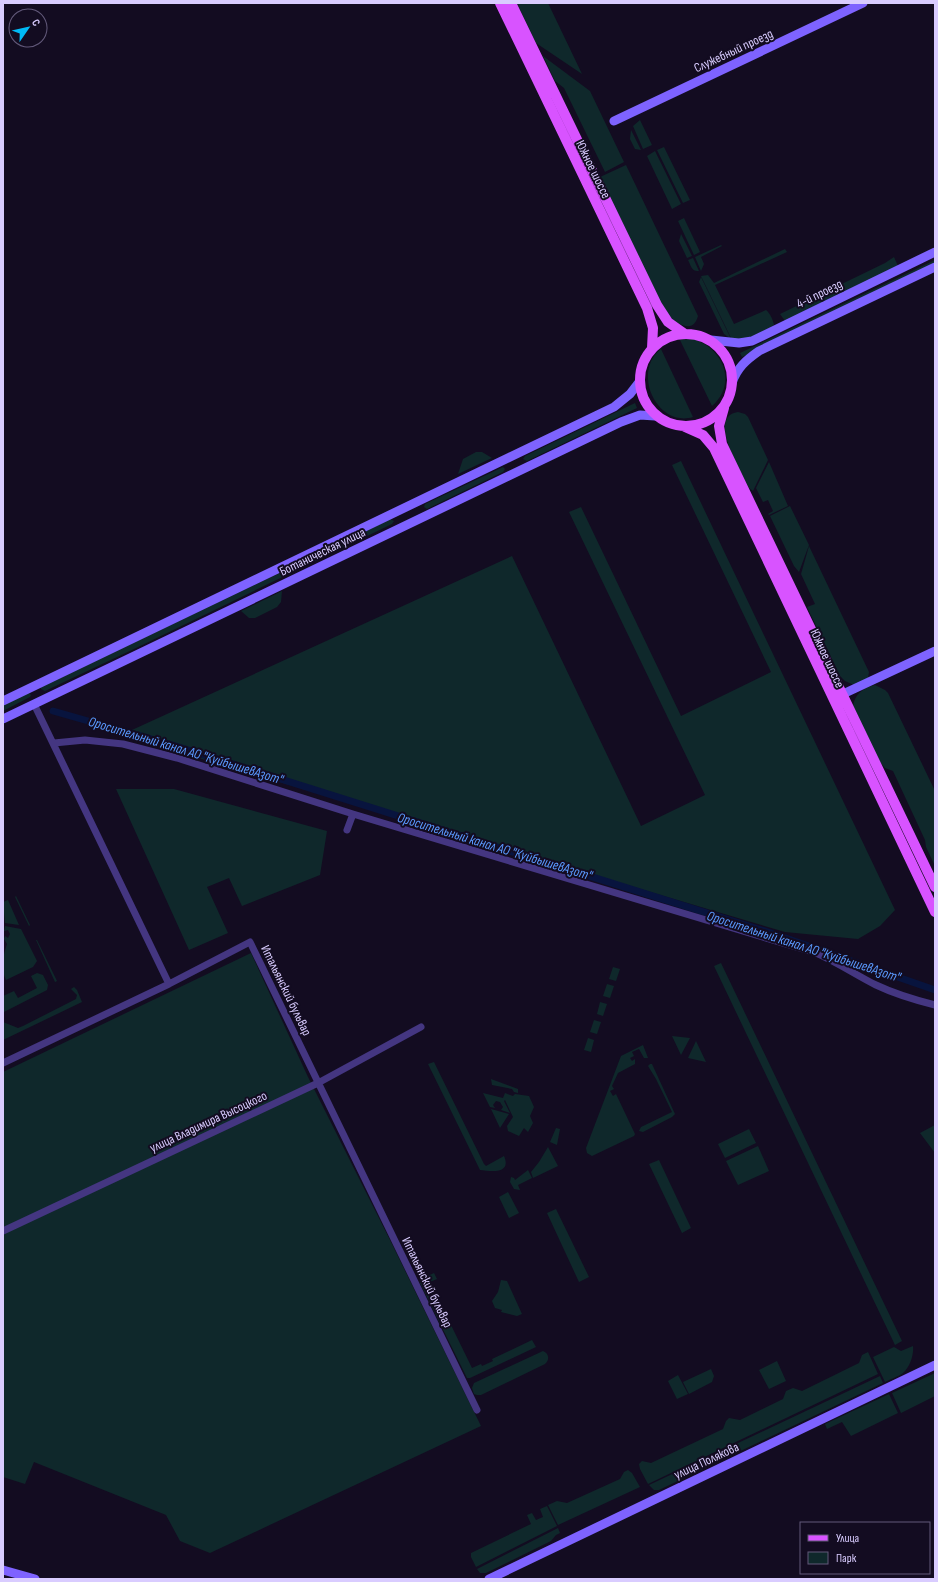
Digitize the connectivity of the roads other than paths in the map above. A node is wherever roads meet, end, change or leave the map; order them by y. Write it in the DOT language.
graph roads {
  1 [pos="500,3"];
  2 [pos="510,3"];
  3 [pos="863,3"];
  4 [pos="614,121"];
  5 [pos="935,252"];
  6 [pos="935,267"];
  7 [pos="685,334"];
  8 [pos="711,340"];
  9 [pos="652,348"];
  10 [pos="640,381"];
  11 [pos="732,383"];
  12 [pos="724,408"];
  13 [pos="655,416"];
  14 [pos="685,426"];
  15 [pos="508,458"];
  16 [pos="514,473"];
  17 [pos="407,506"];
  18 [pos="414,521"];
  19 [pos="935,651"];
  20 [pos="35,685"];
  21 [pos="843,694"];
  22 [pos="3,701"];
  23 [pos="38,702"];
  24 [pos="3,719"];
  25 [pos="54,743"];
  26 [pos="353,814"];
  27 [pos="347,830"];
  28 [pos="935,887"];
  29 [pos="935,912"];
  30 [pos="169,984"];
  31 [pos="935,1005"];
  32 [pos="421,1027"];
  33 [pos="3,1063"];
  34 [pos="318,1083"];
  35 [pos="3,1231"];
  36 [pos="935,1365"];
  37 [pos="477,1410"];
  38 [pos="3,1570"];
  39 [pos="35,1579"];
  40 [pos="489,1579"];
  1 -- 9 [label="main road, Южное шоссе"];
  2 -- 7 [label="main road, Южное шоссе"];
  3 -- 4 [label="main road, Служебный проезд"];
  5 -- 8 [label="main road, 4-й проезд"];
  6 -- 11 [label="main road, 4-й проезд"];
  7 -- 8 [label="main road"];
  7 -- 9 [label="main road"];
  8 -- 11 [label="main road"];
  9 -- 10 [label="main road"];
  10 -- 13 [label="main road"];
  10 -- 15 [label="main road, Ботаническая улица"];
  11 -- 12 [label="main road"];
  12 -- 14 [label="main road"];
  12 -- 21 [label="main road, Южное шоссе"];
  13 -- 14 [label="main road"];
  13 -- 16 [label="main road, Ботаническая улица"];
  14 -- 29 [label="main road, Южное шоссе"];
  15 -- 16 [label="main road"];
  15 -- 17 [label="main road, Ботаническая улица"];
  16 -- 18 [label="main road, Ботаническая улица"];
  17 -- 18 [label="main road"];
  17 -- 20 [label="main road, Ботаническая улица"];
  18 -- 23 [label="main road, Ботаническая улица"];
  19 -- 21 [label="main road"];
  20 -- 22 [label="main road, Ботаническая улица"];
  20 -- 23 [label="main road"];
  21 -- 28 [label="main road, Южное шоссе"];
  23 -- 24 [label="main road, Ботаническая улица"];
  23 -- 25 [label="street"];
  25 -- 26 [label="street"];
  25 -- 30 [label="street"];
  26 -- 27 [label="street"];
  26 -- 31 [label="street"];
  30 -- 33 [label="street"];
  30 -- 34 [label="street, Итальянский бульвар"];
  32 -- 34 [label="street, улица Владимира Высоцкого"];
  34 -- 35 [label="street, улица Владимира Высоцкого"];
  34 -- 37 [label="street, Итальянский бульвар"];
  36 -- 40 [label="main road, улица Полякова"];
  38 -- 39 [label="main road"];
}
